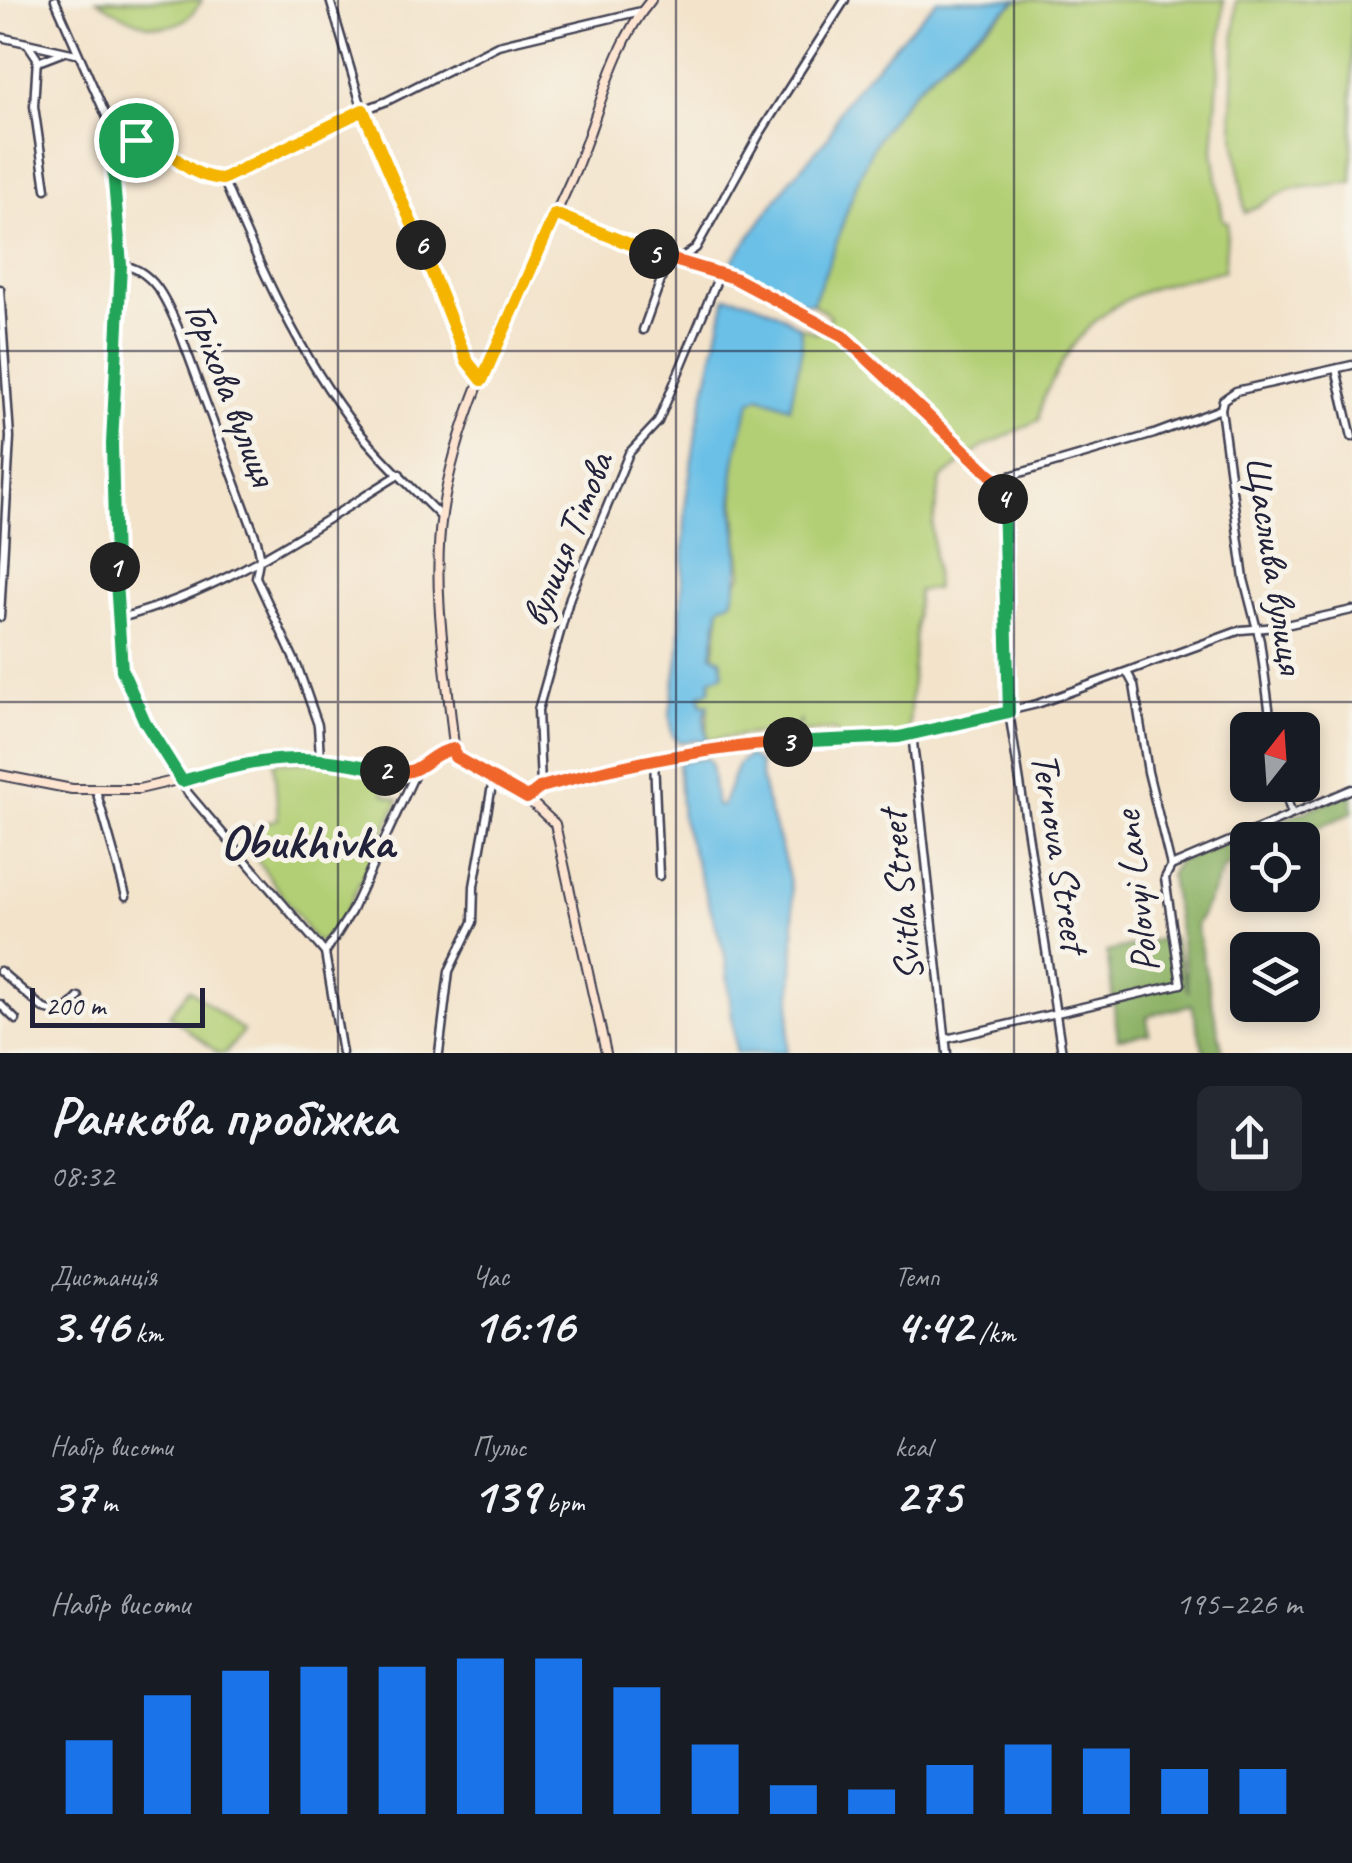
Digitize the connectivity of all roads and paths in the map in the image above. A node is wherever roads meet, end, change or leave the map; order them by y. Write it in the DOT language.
graph roads {
  1 [pos="55,0"];
  2 [pos="330,0"];
  3 [pos="651,0"];
  4 [pos="845,0"];
  5 [pos="642,11"];
  6 [pos="0,37"];
  7 [pos="27,43"];
  8 [pos="66,52"];
  9 [pos="78,54"];
  10 [pos="37,62"];
  11 [pos="363,110"];
  12 [pos="111,127"];
  13 [pos="136,140"];
  14 [pos="113,169"];
  15 [pos="238,175"];
  16 [pos="222,179"];
  17 [pos="46,189"];
  18 [pos="231,199"];
  19 [pos="555,214"];
  20 [pos="672,260"];
  21 [pos="121,265"];
  22 [pos="720,273"];
  23 [pos="0,290"];
  24 [pos="642,330"];
  25 [pos="1352,365"];
  26 [pos="1336,369"];
  27 [pos="482,380"];
  28 [pos="1222,404"];
  29 [pos="1352,437"];
  30 [pos="400,474"];
  31 [pos="996,480"];
  32 [pos="442,518"];
  33 [pos="258,563"];
  34 [pos="1352,610"];
  35 [pos="0,617"];
  36 [pos="116,619"];
  37 [pos="1256,629"];
  38 [pos="1127,672"];
  39 [pos="1009,712"];
  40 [pos="1269,712"];
  41 [pos="912,733"];
  42 [pos="454,749"];
  43 [pos="320,757"];
  44 [pos="654,759"];
  45 [pos="416,772"];
  46 [pos="0,776"];
  47 [pos="493,780"];
  48 [pos="182,781"];
  49 [pos="541,787"];
  50 [pos="1352,789"];
  51 [pos="96,790"];
  52 [pos="527,798"];
  53 [pos="1288,802"];
  54 [pos="1292,814"];
  55 [pos="1171,866"];
  56 [pos="659,876"];
  57 [pos="126,896"];
  58 [pos="324,953"];
  59 [pos="0,971"];
  60 [pos="78,997"];
  61 [pos="0,1004"];
  62 [pos="1055,1016"];
  63 [pos="16,1020"];
  64 [pos="946,1040"];
  65 [pos="342,1053"];
  66 [pos="439,1053"];
  67 [pos="606,1053"];
  68 [pos="947,1053"];
  69 [pos="1062,1053"];
  1 -- 9 [label="street"];
  2 -- 11 [label="street"];
  3 -- 5 [label="main road"];
  4 -- 20 [label="street"];
  5 -- 11 [label="street"];
  5 -- 19 [label="main road"];
  6 -- 7 [label="street"];
  7 -- 8 [label="street"];
  7 -- 10 [label="street"];
  8 -- 9 [label="street"];
  8 -- 10 [label="street"];
  9 -- 12 [label="street"];
  10 -- 17 [label="street"];
  11 -- 15 [label="street"];
  11 -- 27 [label="street"];
  12 -- 13 [label="street"];
  12 -- 14 [label="street"];
  13 -- 14 [label="street"];
  13 -- 16 [label="street"];
  14 -- 21 [label="street"];
  15 -- 16 [label="street"];
  15 -- 18 [label="street"];
  16 -- 18 [label="street"];
  18 -- 30 [label="street"];
  19 -- 20 [label="street"];
  19 -- 27 [label="main road"];
  20 -- 22 [label="street"];
  20 -- 24 [label="street"];
  21 -- 33 [label="street, Горіхова вулиця"];
  21 -- 36 [label="street"];
  22 -- 31 [label="street"];
  22 -- 49 [label="street, вулиця Тітова"];
  23 -- 35 [label="street"];
  25 -- 26 [label="street"];
  26 -- 28 [label="street"];
  26 -- 29 [label="street"];
  27 -- 32 [label="main road"];
  28 -- 31 [label="street, Щаслива вулиця"];
  28 -- 37 [label="street, Щаслива вулиця"];
  30 -- 32 [label="street"];
  30 -- 33 [label="street, Горіхова вулиця"];
  31 -- 39 [label="street, Ternova Street"];
  32 -- 42 [label="main road"];
  33 -- 36 [label="street, Горіхова вулиця"];
  33 -- 43 [label="street, Горіхова вулиця"];
  34 -- 37 [label="street"];
  36 -- 48 [label="street"];
  37 -- 38 [label="street"];
  37 -- 40 [label="street, Щаслива вулиця"];
  38 -- 39 [label="street"];
  38 -- 55 [label="street, Polovyi Lane"];
  39 -- 41 [label="street"];
  39 -- 62 [label="street, Ternova Street"];
  41 -- 44 [label="street"];
  41 -- 64 [label="street, Svitla Street"];
  42 -- 45 [label="main road"];
  42 -- 47 [label="main road"];
  43 -- 45 [label="main road"];
  43 -- 48 [label="main road"];
  44 -- 49 [label="street"];
  44 -- 56 [label="street"];
  45 -- 58 [label="street"];
  46 -- 51 [label="main road"];
  47 -- 52 [label="main road"];
  47 -- 66 [label="street"];
  48 -- 51 [label="main road"];
  48 -- 58 [label="street"];
  49 -- 52 [label="street"];
  50 -- 54 [label="street"];
  51 -- 57 [label="street"];
  52 -- 67 [label="main road"];
  53 -- 54 [label="street"];
  54 -- 55 [label="street"];
  55 -- 62 [label="street, Polovyi Lane"];
  58 -- 65 [label="street"];
  59 -- 60 [label="street"];
  61 -- 63 [label="street"];
  62 -- 64 [label="street"];
  62 -- 69 [label="street, Ternova Street"];
  64 -- 68 [label="street, Svitla Street"];
}
